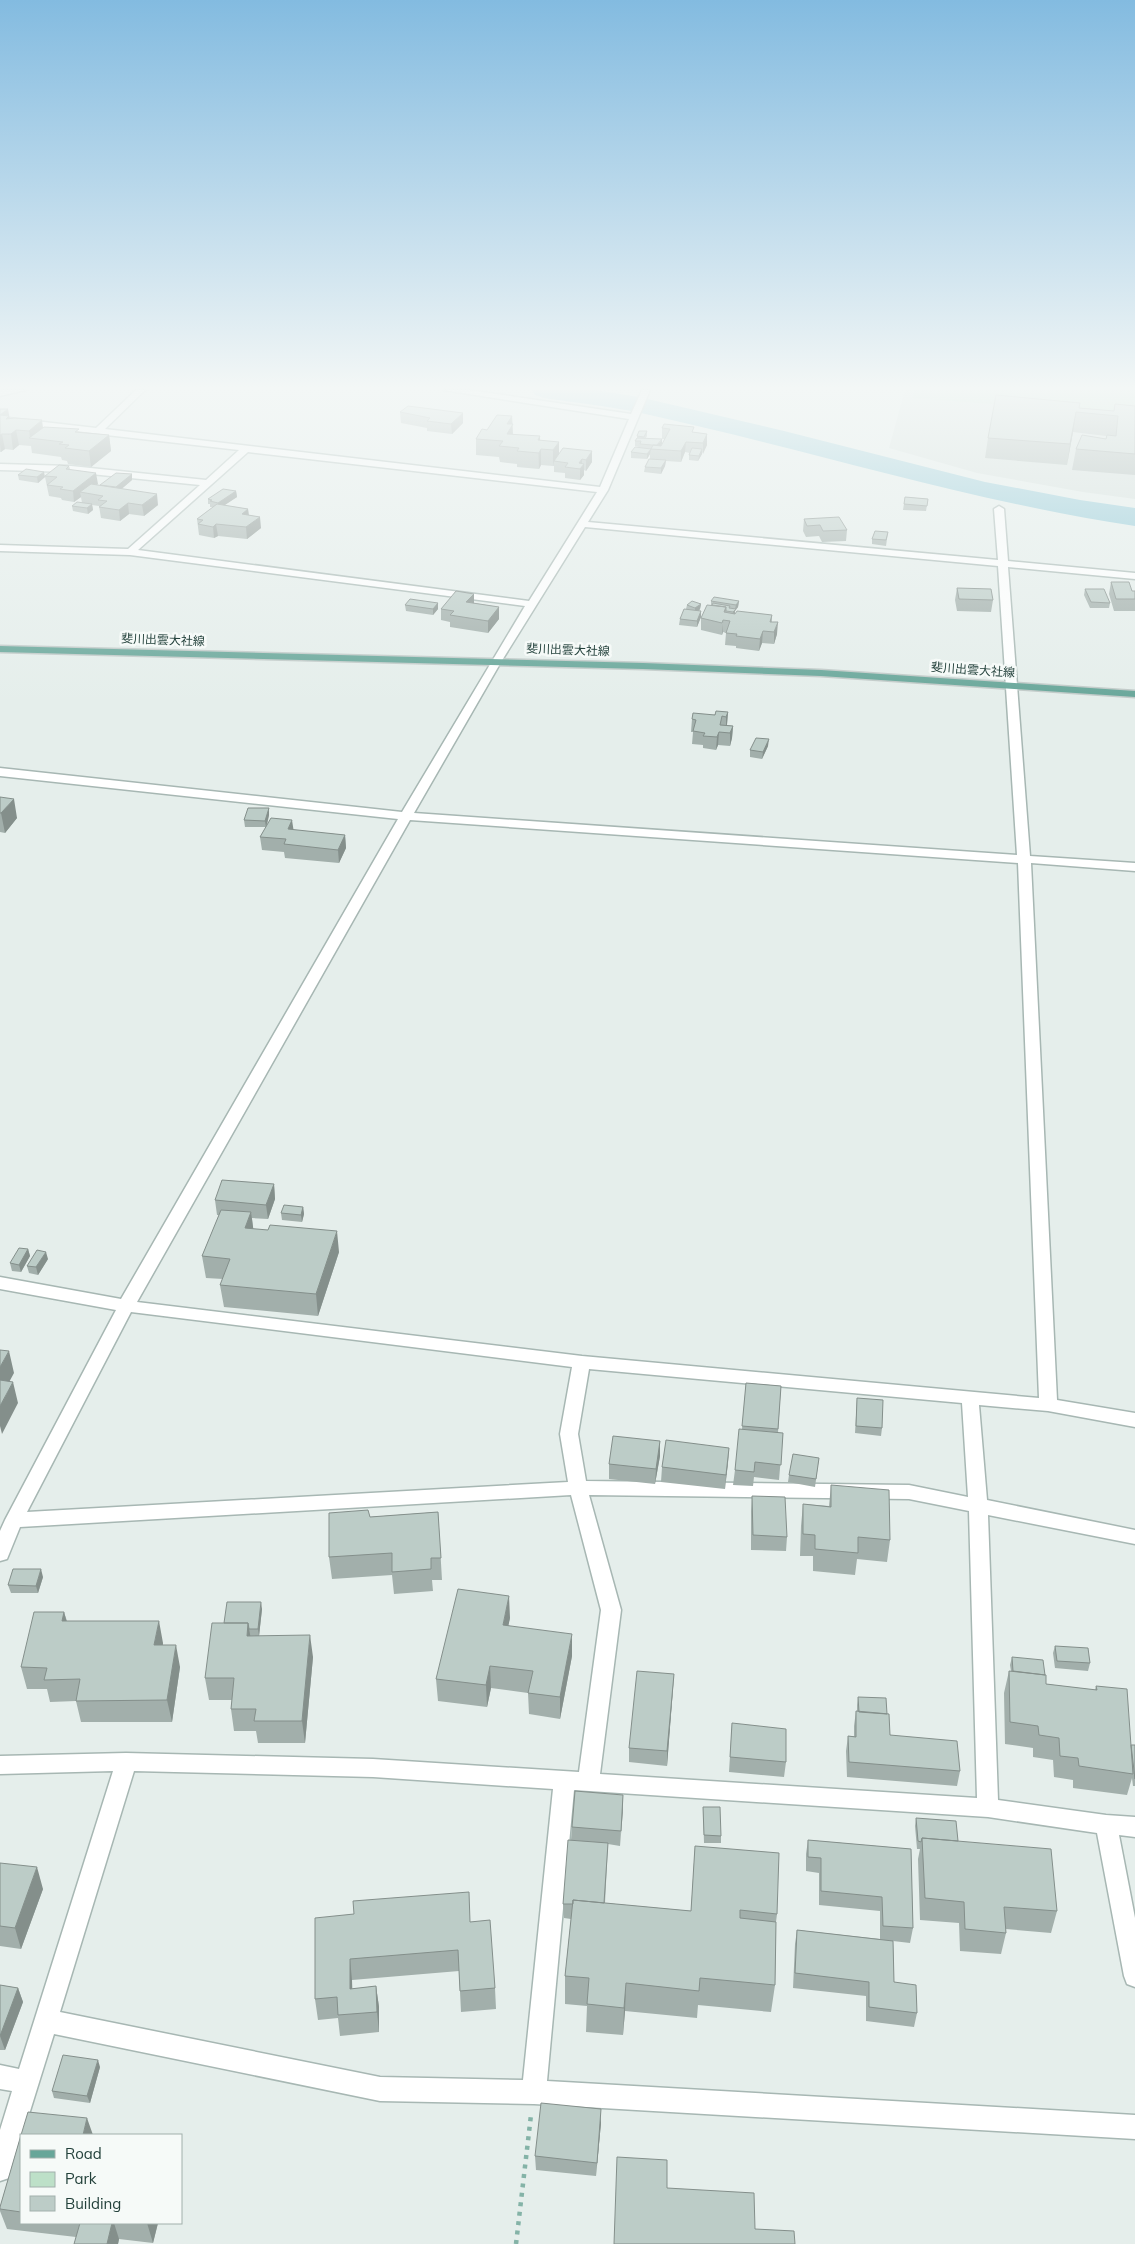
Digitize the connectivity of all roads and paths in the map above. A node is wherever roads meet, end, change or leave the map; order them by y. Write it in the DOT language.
graph roads {
  1 [pos="194,495"];
  2 [pos="600,495"];
  3 [pos="999,508"];
  4 [pos="582,524"];
  5 [pos="0,548"];
  6 [pos="130,552"];
  7 [pos="1004,565"];
  8 [pos="1135,576"];
  9 [pos="531,604"];
  10 [pos="0,649"];
  11 [pos="496,662"];
  12 [pos="1011,686"];
  13 [pos="1135,694"];
  14 [pos="0,772"];
  15 [pos="406,816"];
  16 [pos="1024,858"];
  17 [pos="1135,867"];
  18 [pos="0,1283"];
  19 [pos="126,1306"];
  20 [pos="582,1362"];
  21 [pos="970,1399"];
  22 [pos="1048,1406"];
  23 [pos="1135,1420"];
  24 [pos="578,1488"];
  25 [pos="978,1507"];
  26 [pos="14,1520"];
  27 [pos="1135,1537"];
  28 [pos="0,1554"];
  29 [pos="126,1762"];
  30 [pos="0,1765"];
  31 [pos="564,1780"];
  32 [pos="588,1782"];
  33 [pos="988,1808"];
  34 [pos="1106,1825"];
  35 [pos="1135,1827"];
  36 [pos="1135,1976"];
  37 [pos="47,2021"];
  38 [pos="0,2076"];
  39 [pos="27,2082"];
  40 [pos="534,2092"];
  41 [pos="1135,2127"];
  42 [pos="0,2169"];
  43 [pos="516,2244"];
  1 -- 6 [label="street"];
  2 -- 4 [label="street"];
  3 -- 7 [label="street"];
  4 -- 7 [label="street"];
  4 -- 9 [label="street"];
  5 -- 6 [label="street"];
  6 -- 9 [label="street"];
  7 -- 8 [label="street"];
  7 -- 12 [label="street"];
  9 -- 11 [label="street"];
  10 -- 11 [label="main road, 斐川出雲大社線"];
  11 -- 12 [label="main road, 斐川出雲大社線"];
  11 -- 15 [label="street"];
  12 -- 13 [label="main road, 斐川出雲大社線"];
  12 -- 16 [label="street"];
  14 -- 15 [label="street"];
  15 -- 16 [label="street"];
  15 -- 19 [label="street"];
  16 -- 17 [label="street"];
  16 -- 22 [label="street"];
  18 -- 19 [label="street"];
  19 -- 20 [label="street"];
  19 -- 26 [label="street"];
  20 -- 21 [label="street"];
  20 -- 24 [label="street"];
  21 -- 22 [label="street"];
  21 -- 25 [label="street"];
  22 -- 23 [label="street"];
  24 -- 25 [label="street"];
  24 -- 26 [label="street"];
  24 -- 32 [label="street"];
  25 -- 27 [label="street"];
  25 -- 33 [label="street"];
  26 -- 28 [label="street"];
  29 -- 30 [label="street"];
  29 -- 31 [label="street"];
  29 -- 37 [label="street"];
  31 -- 32 [label="street"];
  31 -- 40 [label="street"];
  32 -- 33 [label="street"];
  33 -- 34 [label="street"];
  34 -- 35 [label="street"];
  34 -- 36 [label="street"];
  37 -- 39 [label="street"];
  37 -- 40 [label="street"];
  38 -- 39 [label="street"];
  39 -- 42 [label="street"];
  40 -- 41 [label="street"];
  40 -- 43 [label="path"];
}
